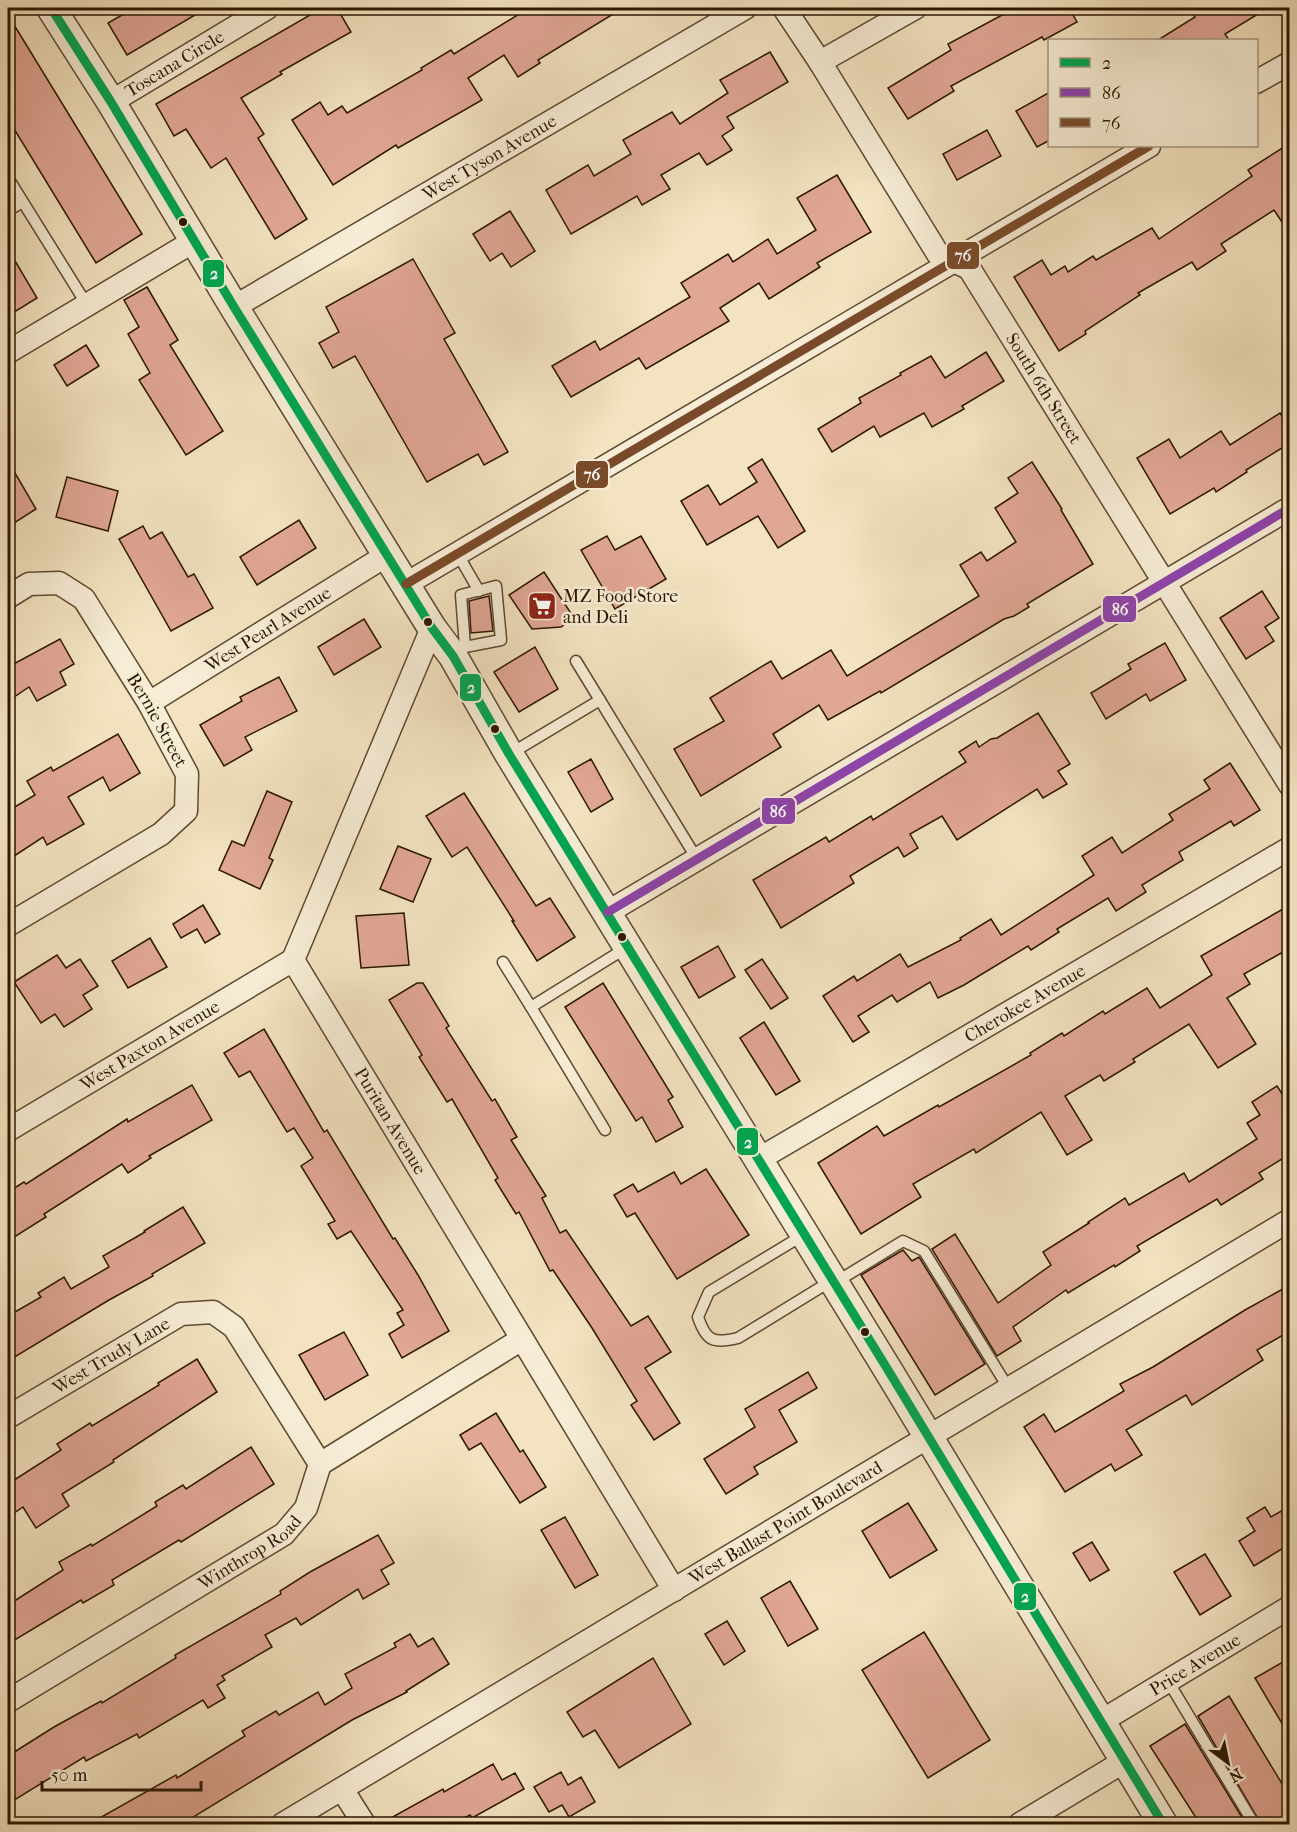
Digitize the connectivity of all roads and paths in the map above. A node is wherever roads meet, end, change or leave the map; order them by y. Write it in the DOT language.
graph roads {
  1 [pos="51,8"];
  2 [pos="267,8"];
  3 [pos="744,8"];
  4 [pos="784,8"];
  5 [pos="915,8"];
  6 [pos="820,62"];
  7 [pos="1290,63"];
  8 [pos="1258,81"];
  9 [pos="111,102"];
  10 [pos="1147,147"];
  11 [pos="8,178"];
  12 [pos="22,202"];
  13 [pos="8,211"];
  14 [pos="195,241"];
  15 [pos="954,260"];
  16 [pos="87,305"];
  17 [pos="234,307"];
  18 [pos="8,352"];
  19 [pos="1290,508"];
  20 [pos="457,553"];
  21 [pos="387,555"];
  22 [pos="1164,582"];
  23 [pos="406,584"];
  24 [pos="479,591"];
  25 [pos="8,597"];
  26 [pos="432,628"];
  27 [pos="459,652"];
  28 [pos="576,661"];
  29 [pos="600,700"];
  30 [pos="149,704"];
  31 [pos="509,754"];
  32 [pos="1290,785"];
  33 [pos="1290,848"];
  34 [pos="697,859"];
  35 [pos="608,912"];
  36 [pos="8,925"];
  37 [pos="629,946"];
  38 [pos="292,960"];
  39 [pos="503,962"];
  40 [pos="531,1007"];
  41 [pos="8,1130"];
  42 [pos="605,1130"];
  43 [pos="759,1159"];
  44 [pos="1290,1220"];
  45 [pos="805,1234"];
  46 [pos="834,1281"];
  47 [pos="522,1339"];
  48 [pos="1009,1389"];
  49 [pos="8,1417"];
  50 [pos="929,1437"];
  51 [pos="320,1464"];
  52 [pos="674,1590"];
  53 [pos="1290,1607"];
  54 [pos="1168,1681"];
  55 [pos="8,1701"];
  56 [pos="1100,1722"];
  57 [pos="1123,1762"];
  58 [pos="342,1790"];
  59 [pos="284,1824"];
  60 [pos="364,1824"];
  61 [pos="1020,1824"];
  62 [pos="1163,1824"];
  63 [pos="1254,1824"];
  1 -- 9 [label="street"];
  2 -- 9 [label="street, Toscana Circle"];
  3 -- 17 [label="street, West Tyson Avenue"];
  4 -- 6 [label="street, South 6th Street"];
  5 -- 6 [label="street"];
  6 -- 15 [label="street, South 6th Street"];
  7 -- 8 [label="street"];
  9 -- 14 [label="street"];
  10 -- 15 [label="street"];
  11 -- 12 [label="lane"];
  12 -- 13 [label="lane"];
  12 -- 16 [label="lane"];
  14 -- 16 [label="street"];
  14 -- 17 [label="street"];
  15 -- 20 [label="street"];
  15 -- 22 [label="street, South 6th Street"];
  16 -- 18 [label="street"];
  17 -- 21 [label="street"];
  19 -- 22 [label="street"];
  20 -- 23 [label="street"];
  20 -- 24 [label="lane"];
  21 -- 23 [label="street"];
  21 -- 30 [label="street, West Pearl Avenue"];
  22 -- 32 [label="street, South 6th Street"];
  22 -- 34 [label="street"];
  23 -- 26 [label="street"];
  24 -- 27 [label="lane"];
  24 -- 27 [label="lane"];
  25 -- 30 [label="street, Bernie Street"];
  26 -- 27 [label="street"];
  26 -- 38 [label="street"];
  27 -- 31 [label="street"];
  28 -- 29 [label="lane"];
  29 -- 31 [label="lane"];
  29 -- 34 [label="lane"];
  30 -- 36 [label="street, Bernie Street"];
  31 -- 35 [label="street"];
  33 -- 43 [label="street, Cherokee Avenue"];
  34 -- 35 [label="street"];
  35 -- 37 [label="street"];
  37 -- 40 [label="lane"];
  37 -- 43 [label="street"];
  38 -- 41 [label="street, West Paxton Avenue"];
  38 -- 47 [label="street, Puritan Avenue"];
  39 -- 40 [label="lane"];
  40 -- 42 [label="lane"];
  43 -- 45 [label="street"];
  44 -- 48 [label="street, West Ballast Point Boulevard"];
  45 -- 46 [label="street"];
  45 -- 46 [label="lane"];
  46 -- 48 [label="lane"];
  46 -- 50 [label="street"];
  47 -- 51 [label="street"];
  47 -- 52 [label="street, Puritan Avenue"];
  48 -- 50 [label="street, West Ballast Point Boulevard"];
  49 -- 51 [label="street, West Trudy Lane"];
  50 -- 52 [label="street, West Ballast Point Boulevard"];
  50 -- 56 [label="street"];
  51 -- 55 [label="street, Winthrop Road"];
  52 -- 58 [label="street, West Ballast Point Boulevard"];
  53 -- 54 [label="street, Price Avenue"];
  54 -- 56 [label="street, Price Avenue"];
  54 -- 63 [label="lane"];
  56 -- 57 [label="street"];
  57 -- 61 [label="street"];
  57 -- 62 [label="street"];
  58 -- 59 [label="street, West Ballast Point Boulevard"];
  58 -- 60 [label="street"];
}
